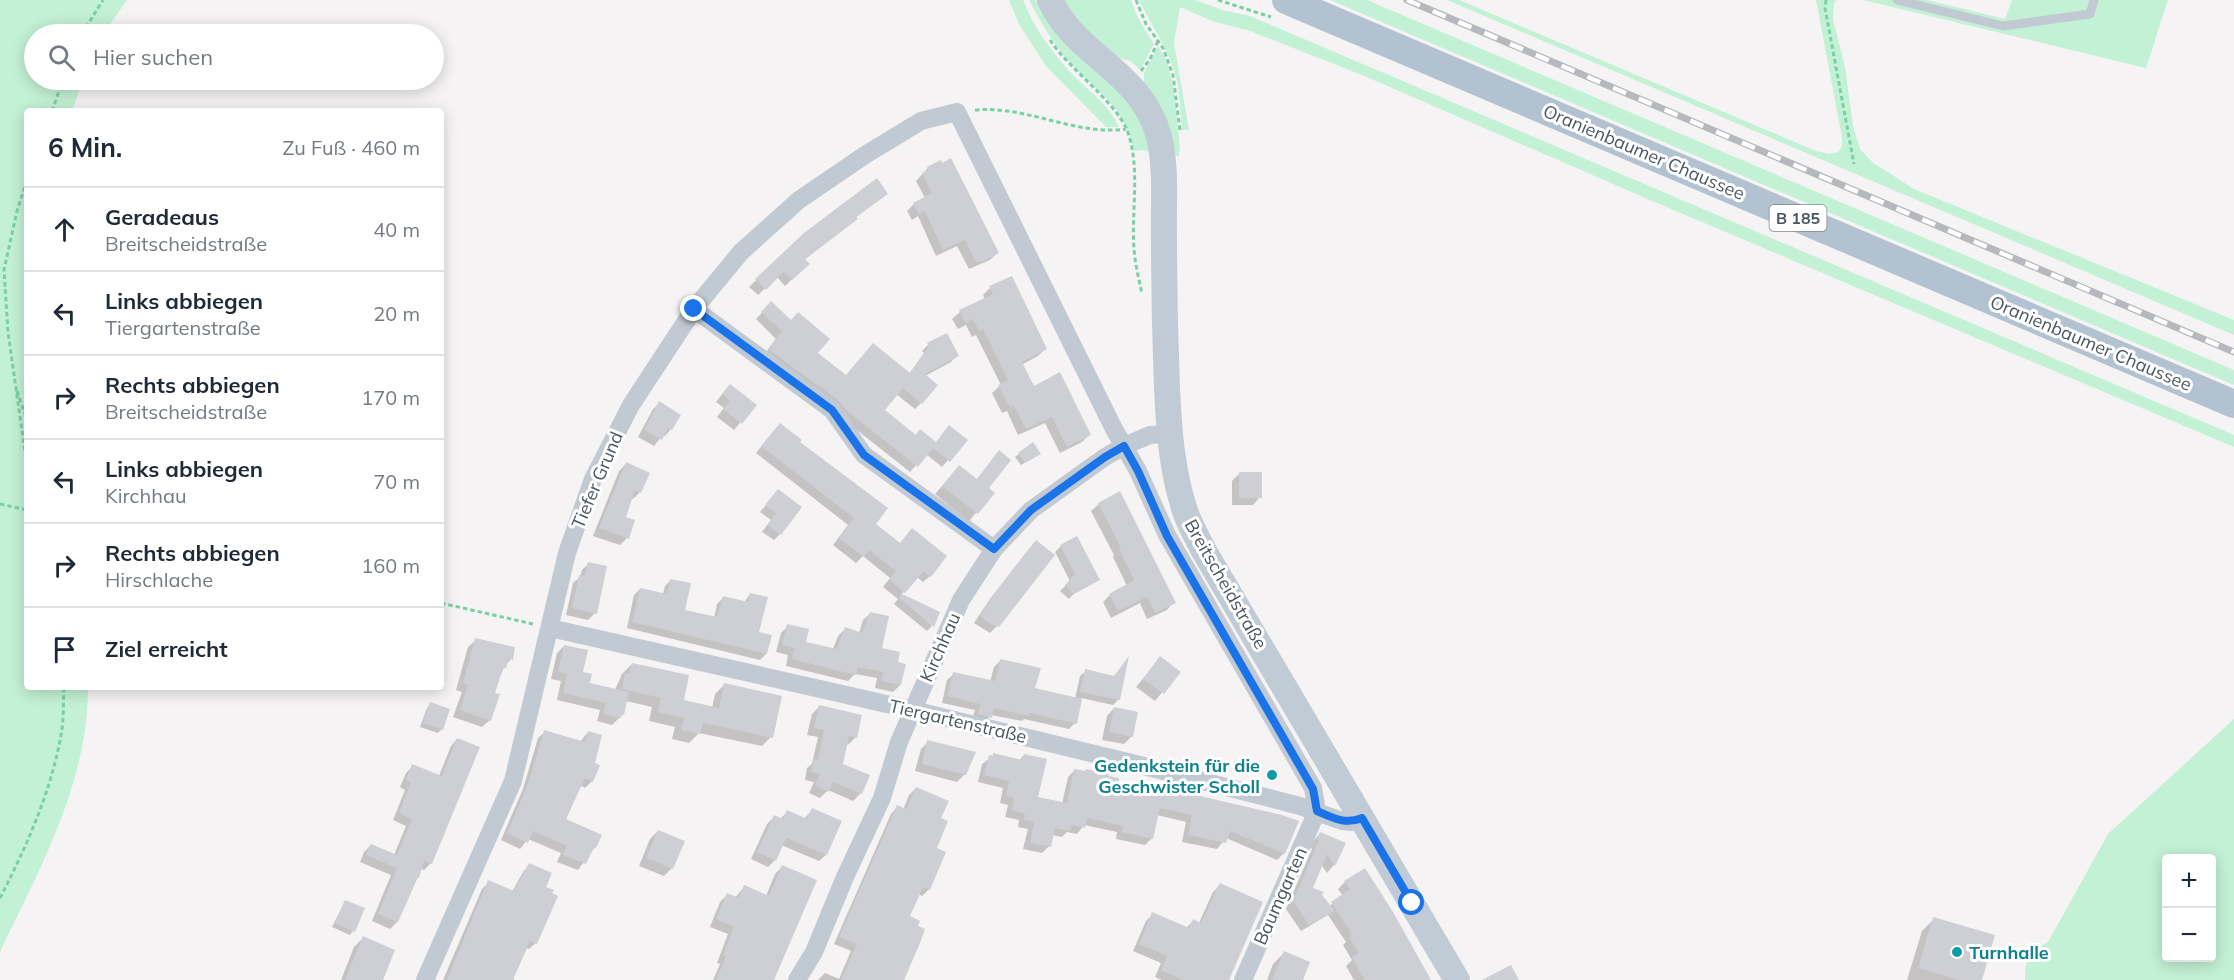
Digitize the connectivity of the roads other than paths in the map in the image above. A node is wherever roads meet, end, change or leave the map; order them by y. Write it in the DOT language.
graph roads {
  1 [pos="1050,0"];
  2 [pos="1286,0"];
  3 [pos="1897,0"];
  4 [pos="2094,0"];
  5 [pos="957,112"];
  6 [pos="694,309"];
  7 [pos="2234,404"];
  8 [pos="1170,434"];
  9 [pos="1124,446"];
  10 [pos="994,549"];
  11 [pos="550,628"];
  12 [pos="913,710"];
  13 [pos="1317,811"];
  14 [pos="1362,818"];
  15 [pos="425,980"];
  16 [pos="797,980"];
  17 [pos="1243,980"];
  18 [pos="1457,980"];
  1 -- 8 [label="street, Breitscheidstraße"];
  2 -- 7 [label="main road, Oranienbaumer Chaussee / B 185"];
  3 -- 4 [label="lane"];
  5 -- 6 [label="street, Tiefer Grund"];
  5 -- 9 [label="street, Breitscheidstraße"];
  6 -- 10 [label="street"];
  6 -- 11 [label="street, Tiefer Grund"];
  8 -- 9 [label="street, Kirchhau"];
  8 -- 14 [label="street, Breitscheidstraße"];
  9 -- 10 [label="street, Kirchhau"];
  9 -- 13 [label="street, Breitscheidstraße"];
  10 -- 12 [label="street, Kirchhau"];
  11 -- 12 [label="street, Tiergartenstraße"];
  11 -- 15 [label="street, Tiefer Grund"];
  12 -- 13 [label="street, Tiergartenstraße"];
  12 -- 16 [label="street, Kirchhau"];
  13 -- 14 [label="street, Tiergartenstraße"];
  13 -- 17 [label="street, Baumgarten"];
  14 -- 18 [label="street, Breitscheidstraße"];
}
